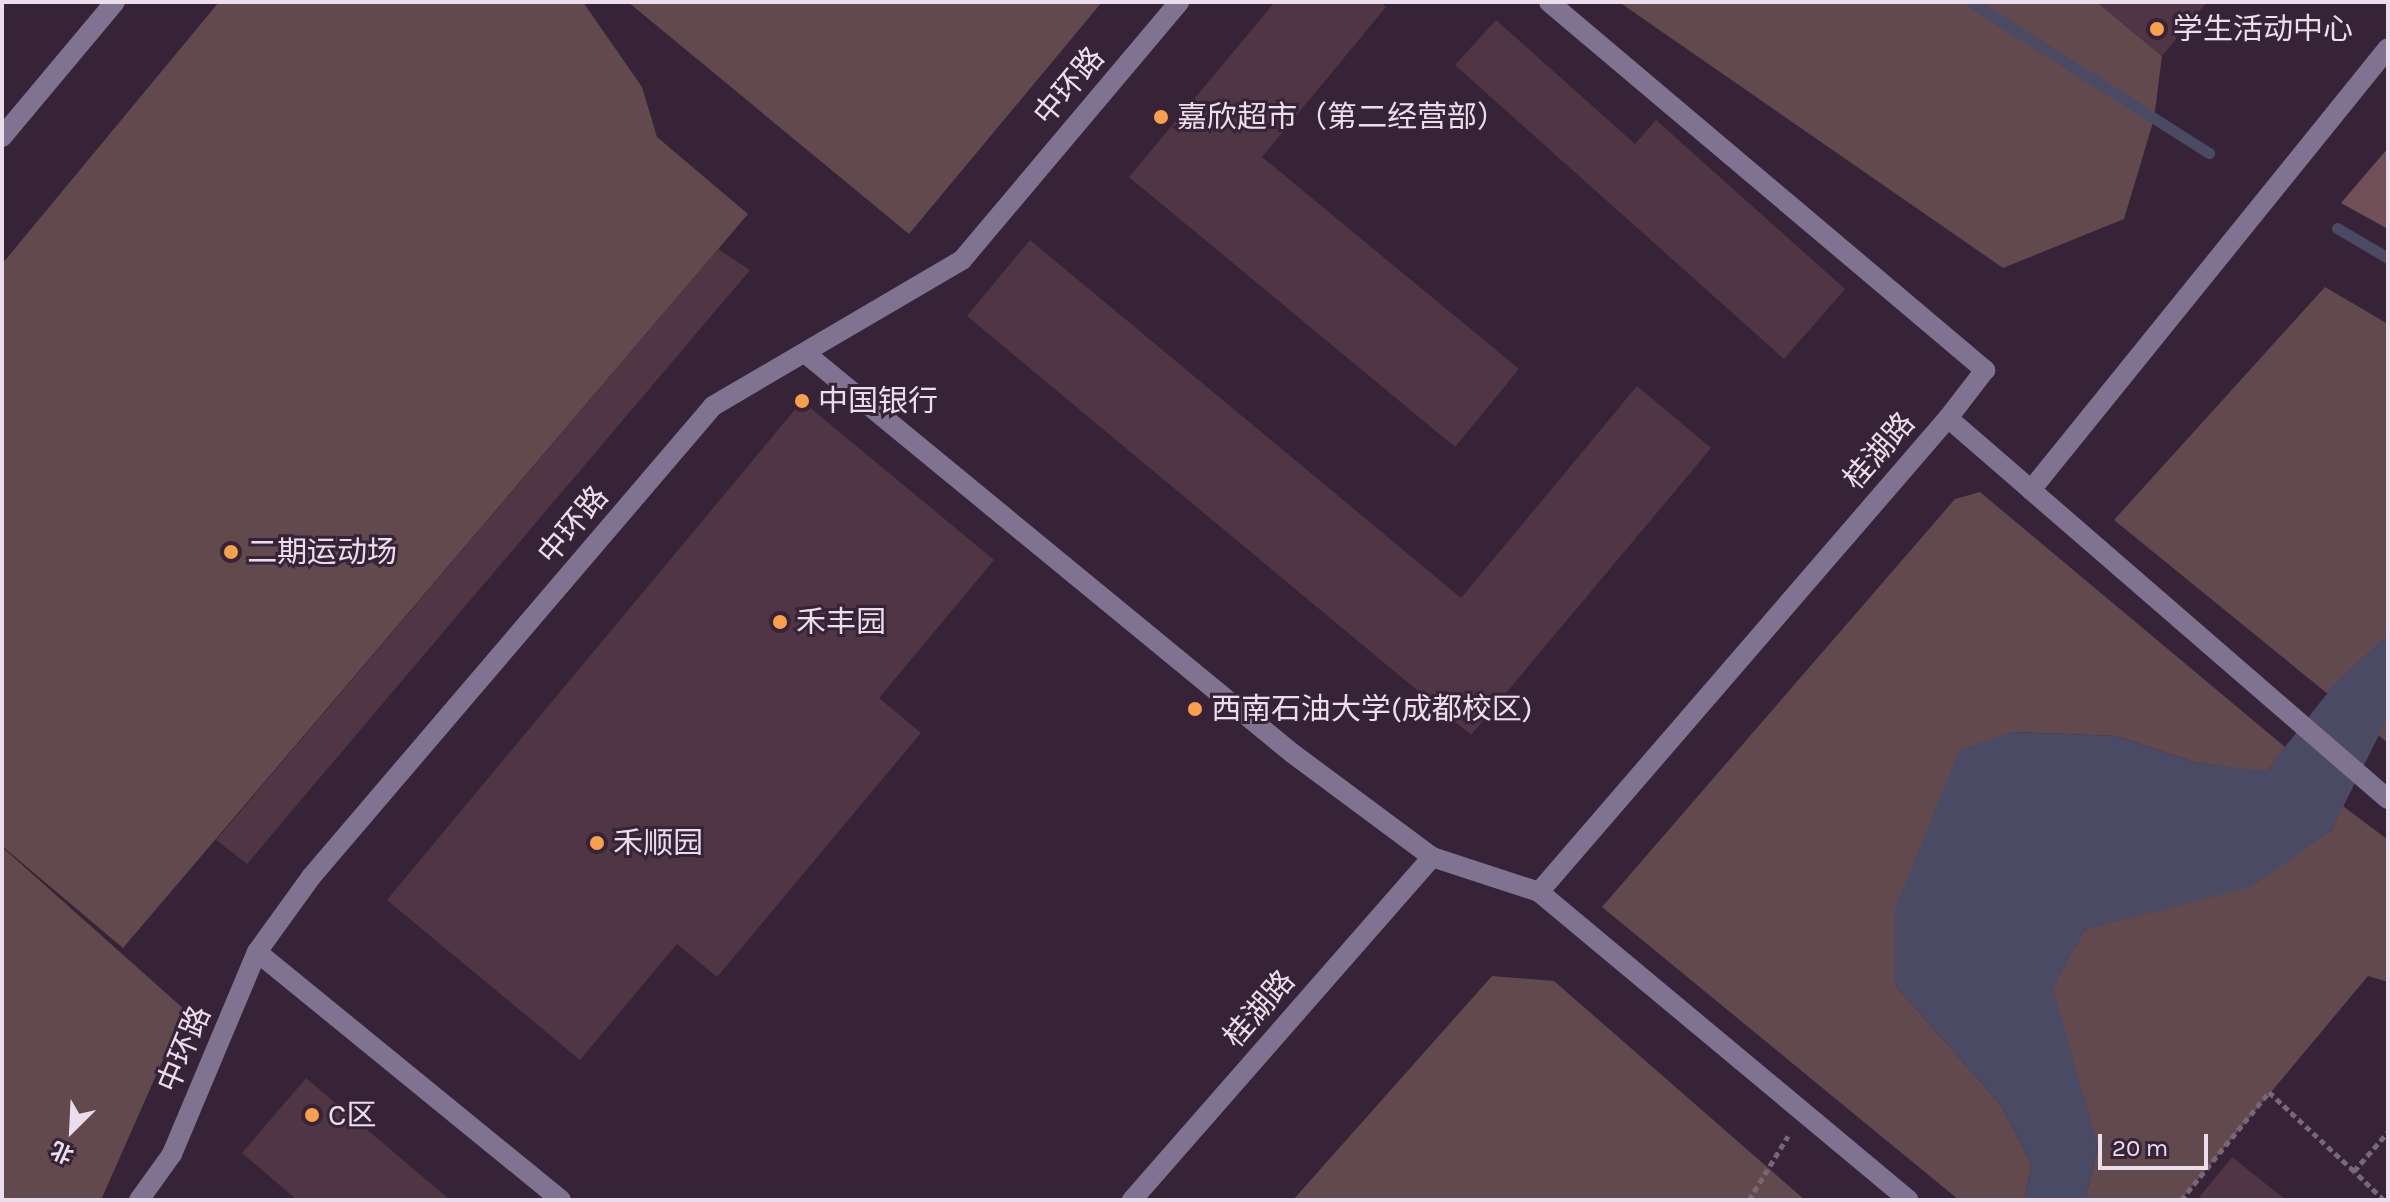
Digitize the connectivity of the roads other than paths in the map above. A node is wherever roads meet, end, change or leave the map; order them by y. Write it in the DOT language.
graph roads {
  1 [pos="115,2"];
  2 [pos="1179,2"];
  3 [pos="1549,2"];
  4 [pos="2388,48"];
  5 [pos="2,137"];
  6 [pos="805,353"];
  7 [pos="1948,418"];
  8 [pos="2031,490"];
  9 [pos="2388,799"];
  10 [pos="1432,857"];
  11 [pos="1539,892"];
  12 [pos="257,952"];
  13 [pos="139,1200"];
  14 [pos="561,1200"];
  15 [pos="1132,1200"];
  16 [pos="1909,1200"];
  1 -- 5 [label="street"];
  2 -- 6 [label="street, 中环路"];
  3 -- 7 [label="street"];
  4 -- 8 [label="street"];
  6 -- 10 [label="street"];
  6 -- 12 [label="street, 中环路"];
  7 -- 8 [label="street, 桂湖路"];
  7 -- 11 [label="street, 桂湖路"];
  8 -- 9 [label="street, 桂湖路"];
  10 -- 11 [label="street"];
  10 -- 15 [label="street, 桂湖路"];
  11 -- 16 [label="street"];
  12 -- 13 [label="street, 中环路"];
  12 -- 14 [label="street"];
}
